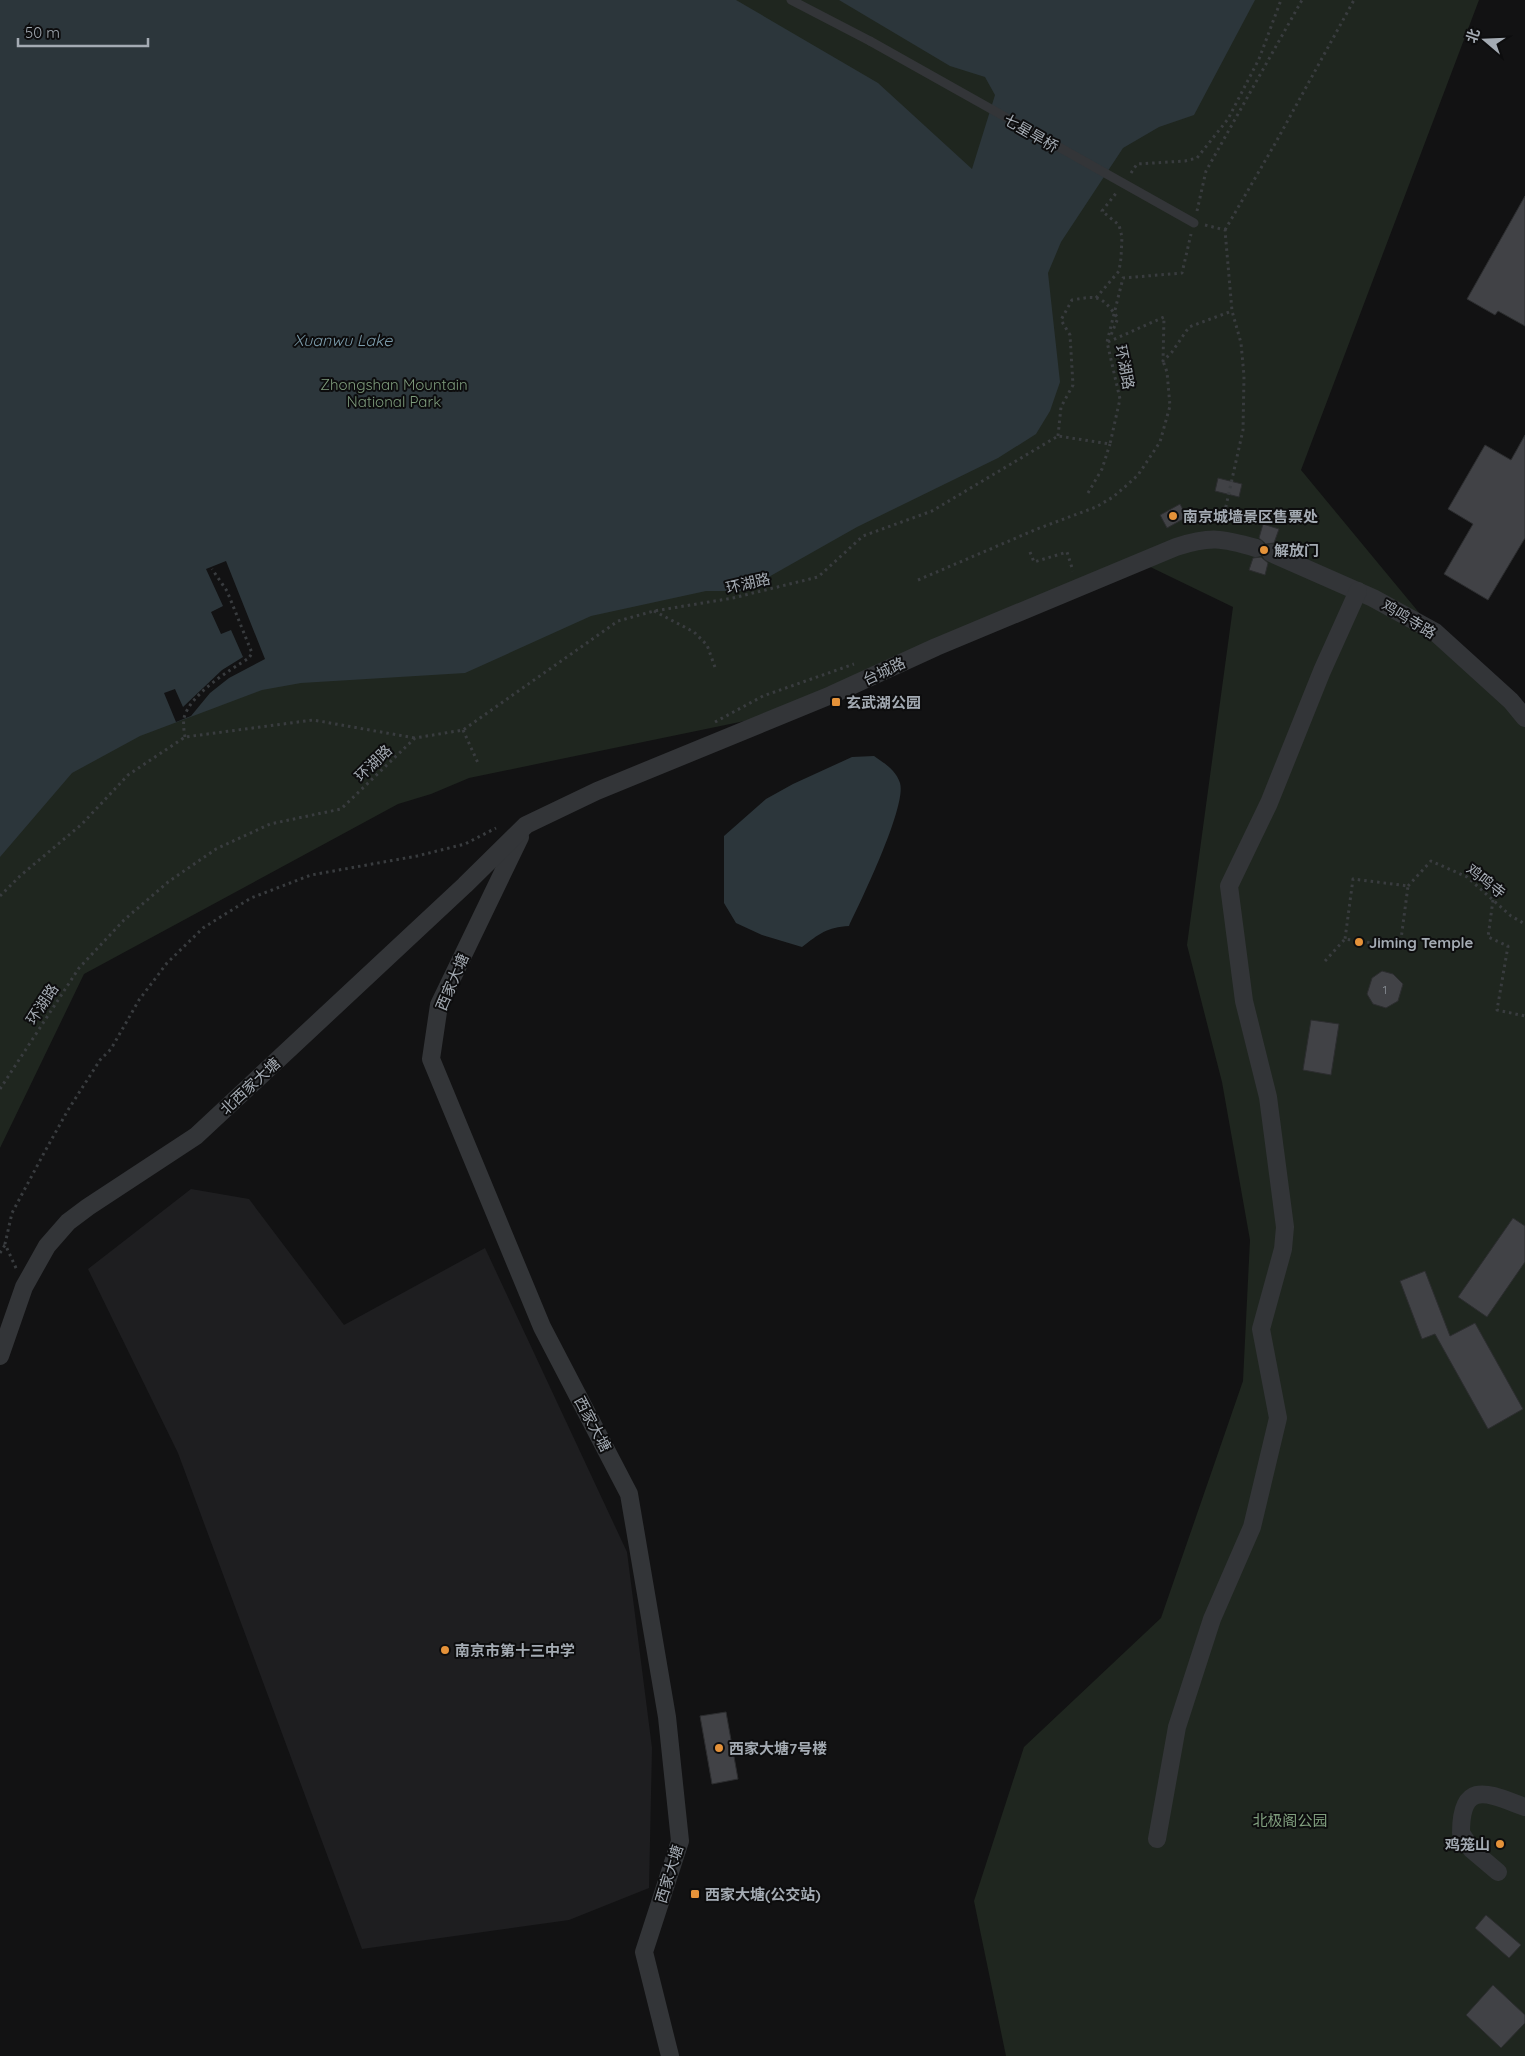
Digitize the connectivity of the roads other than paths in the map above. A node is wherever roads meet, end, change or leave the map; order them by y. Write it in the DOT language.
graph roads {
  1 [pos="791,0"];
  2 [pos="1194,222"];
  3 [pos="1220,533"];
  4 [pos="1358,591"];
  5 [pos="1525,718"];
  6 [pos="526,825"];
  7 [pos="0,1356"];
  8 [pos="1525,1807"];
  9 [pos="1157,1839"];
  10 [pos="1498,1872"];
  11 [pos="670,2056"];
  1 -- 2 [label="lane, 七星旱桥, bridge"];
  3 -- 4 [label="street, 鸡鸣寺路"];
  3 -- 6 [label="street, 台城路"];
  4 -- 5 [label="street, 鸡鸣寺路"];
  4 -- 9 [label="street"];
  6 -- 7 [label="street, 北西家大塘"];
  6 -- 11 [label="street, 西家大塘"];
  8 -- 10 [label="street"];
}
